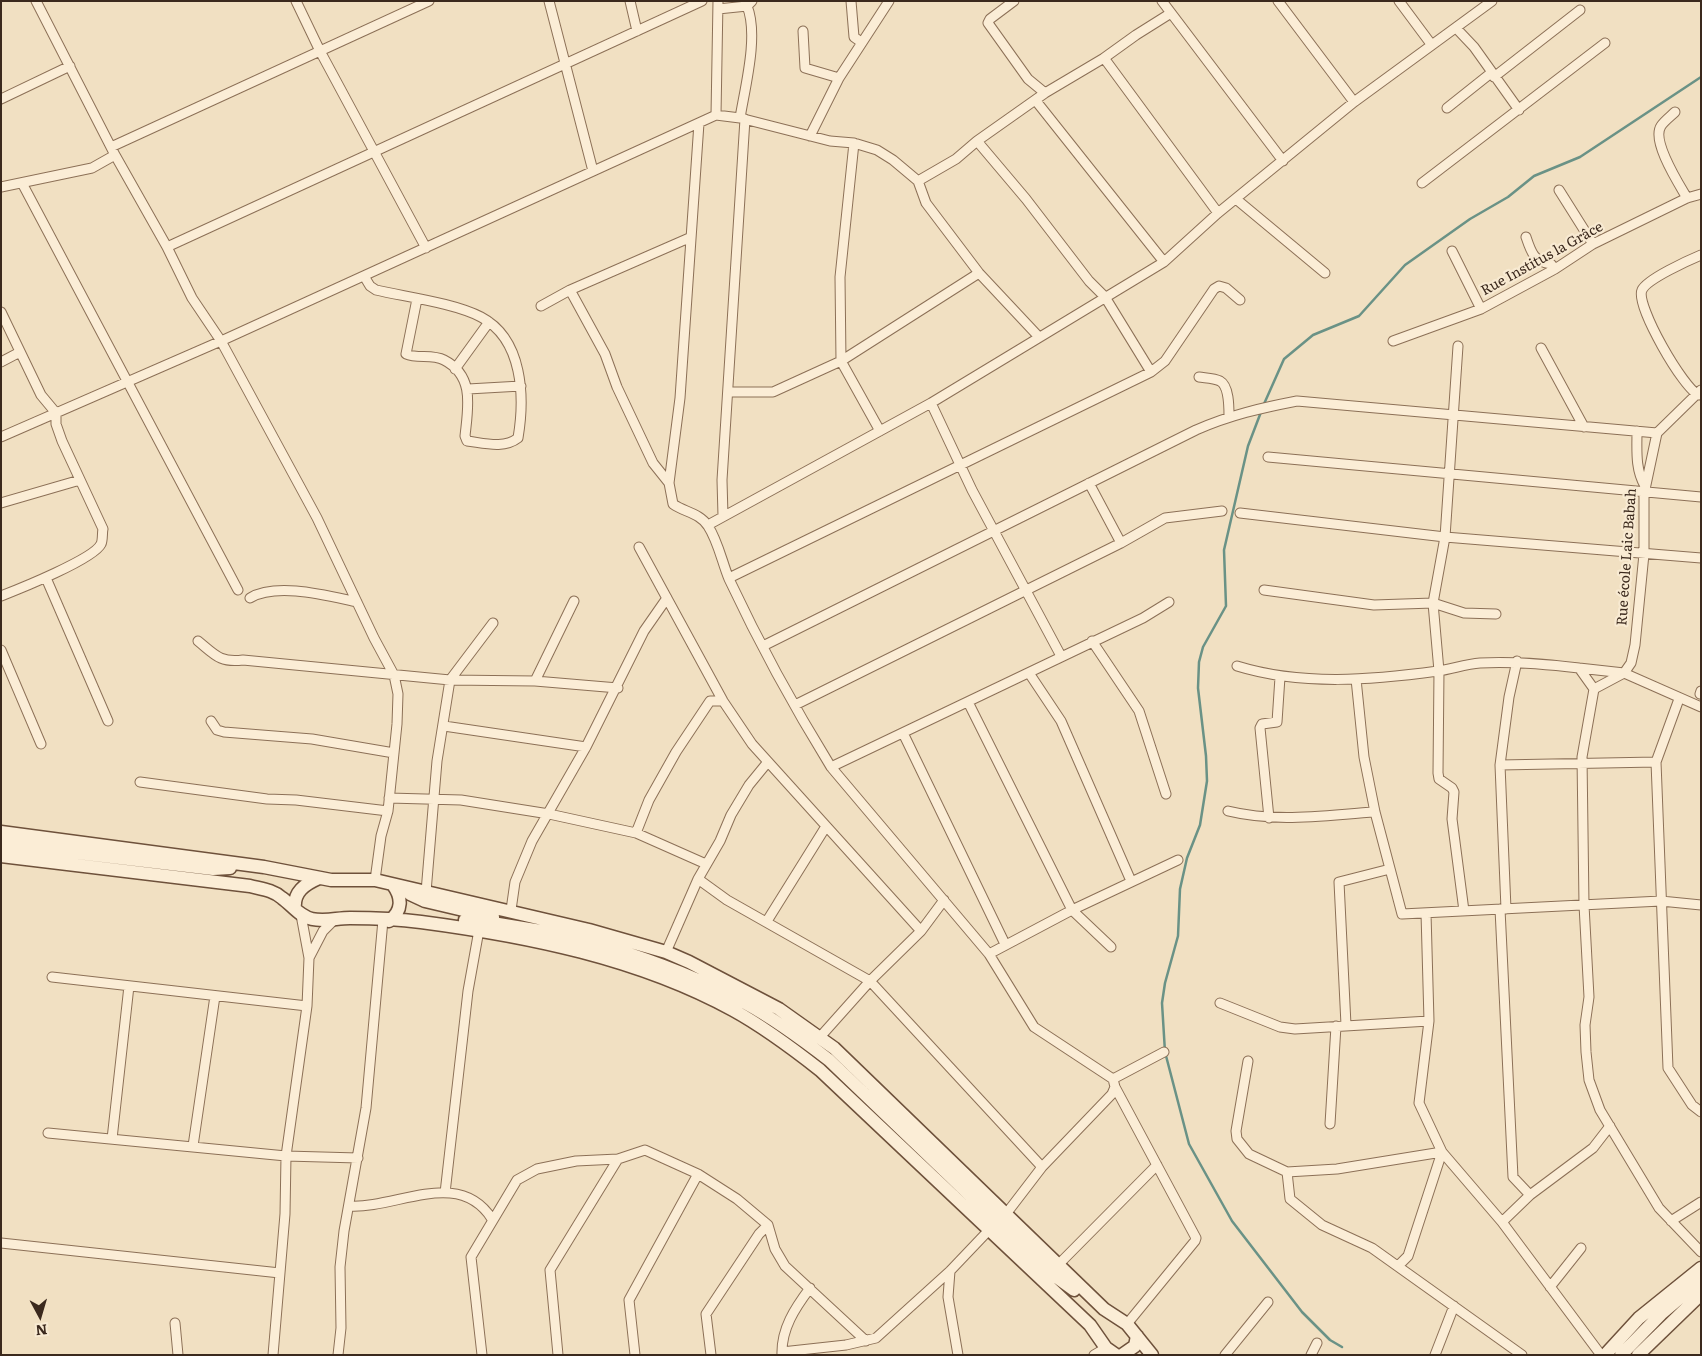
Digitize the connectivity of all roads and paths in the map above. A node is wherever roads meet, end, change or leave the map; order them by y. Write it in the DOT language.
graph roads {
  1 [pos="36,1"];
  2 [pos="296,1"];
  3 [pos="429,1"];
  4 [pos="549,1"];
  5 [pos="630,1"];
  6 [pos="702,1"];
  7 [pos="851,1"];
  8 [pos="889,1"];
  9 [pos="1014,1"];
  10 [pos="1162,1"];
  11 [pos="1278,1"];
  12 [pos="1398,1"];
  13 [pos="1492,1"];
  14 [pos="419,3"];
  15 [pos="750,4"];
  16 [pos="718,5"];
  17 [pos="1580,10"];
  18 [pos="1171,13"];
  19 [pos="1456,28"];
  20 [pos="638,31"];
  21 [pos="803,31"];
  22 [pos="861,42"];
  23 [pos="1605,43"];
  24 [pos="1431,44"];
  25 [pos="320,51"];
  26 [pos="1104,58"];
  27 [pos="70,66"];
  28 [pos="566,66"];
  29 [pos="1493,75"];
  30 [pos="839,78"];
  31 [pos="1045,93"];
  32 [pos="1,99"];
  33 [pos="1036,101"];
  34 [pos="1354,102"];
  35 [pos="1448,108"];
  36 [pos="1519,110"];
  37 [pos="1675,112"];
  38 [pos="716,115"];
  39 [pos="742,119"];
  40 [pos="699,123"];
  41 [pos="810,136"];
  42 [pos="977,141"];
  43 [pos="854,144"];
  44 [pos="113,151"];
  45 [pos="375,152"];
  46 [pos="1283,161"];
  47 [pos="593,171"];
  48 [pos="918,181"];
  49 [pos="22,183"];
  50 [pos="1422,183"];
  51 [pos="1,187"];
  52 [pos="1559,190"];
  53 [pos="1701,194"];
  54 [pos="1687,198"];
  55 [pos="1236,199"];
  56 [pos="1218,213"];
  57 [pos="1526,237"];
  58 [pos="689,238"];
  59 [pos="1592,244"];
  60 [pos="167,247"];
  61 [pos="426,248"];
  62 [pos="1452,252"];
  63 [pos="1701,255"];
  64 [pos="1164,262"];
  65 [pos="1555,268"];
  66 [pos="979,273"];
  67 [pos="1325,273"];
  68 [pos="364,276"];
  69 [pos="570,290"];
  70 [pos="1105,297"];
  71 [pos="417,299"];
  72 [pos="1240,300"];
  73 [pos="541,306"];
  74 [pos="1481,309"];
  75 [pos="1,312"];
  76 [pos="489,322"];
  77 [pos="1039,337"];
  78 [pos="221,341"];
  79 [pos="1393,341"];
  80 [pos="1458,346"];
  81 [pos="1541,348"];
  82 [pos="20,352"];
  83 [pos="841,360"];
  84 [pos="1,362"];
  85 [pos="455,369"];
  86 [pos="1151,372"];
  87 [pos="1199,377"];
  88 [pos="128,382"];
  89 [pos="521,386"];
  90 [pos="468,389"];
  91 [pos="729,392"];
  92 [pos="1699,393"];
  93 [pos="931,403"];
  94 [pos="56,413"];
  95 [pos="1453,414"];
  96 [pos="1229,416"];
  97 [pos="1584,427"];
  98 [pos="880,431"];
  99 [pos="1637,431"];
  100 [pos="1657,433"];
  101 [pos="1,438"];
  102 [pos="1268,457"];
  103 [pos="961,465"];
  104 [pos="1449,475"];
  105 [pos="80,480"];
  106 [pos="669,483"];
  107 [pos="1089,484"];
  108 [pos="1644,490"];
  109 [pos="1701,497"];
  110 [pos="1,503"];
  111 [pos="1222,511"];
  112 [pos="1240,513"];
  113 [pos="723,516"];
  114 [pos="708,525"];
  115 [pos="994,531"];
  116 [pos="1445,537"];
  117 [pos="1121,543"];
  118 [pos="639,547"];
  119 [pos="1644,554"];
  120 [pos="1701,558"];
  121 [pos="46,578"];
  122 [pos="729,578"];
  123 [pos="238,590"];
  124 [pos="1264,590"];
  125 [pos="1026,591"];
  126 [pos="1,596"];
  127 [pos="250,598"];
  128 [pos="667,598"];
  129 [pos="574,601"];
  130 [pos="357,602"];
  131 [pos="1169,602"];
  132 [pos="1433,602"];
  133 [pos="1496,614"];
  134 [pos="493,623"];
  135 [pos="198,641"];
  136 [pos="1092,641"];
  137 [pos="763,646"];
  138 [pos="1,650"];
  139 [pos="1061,656"];
  140 [pos="1517,661"];
  141 [pos="1237,666"];
  142 [pos="1579,668"];
  143 [pos="1439,671"];
  144 [pos="1029,673"];
  145 [pos="1624,673"];
  146 [pos="394,675"];
  147 [pos="1280,677"];
  148 [pos="1356,679"];
  149 [pos="450,680"];
  150 [pos="535,681"];
  151 [pos="618,688"];
  152 [pos="1594,690"];
  153 [pos="1679,699"];
  154 [pos="723,701"];
  155 [pos="968,702"];
  156 [pos="795,706"];
  157 [pos="1701,708"];
  158 [pos="108,721"];
  159 [pos="210,721"];
  160 [pos="444,726"];
  161 [pos="903,733"];
  162 [pos="41,744"];
  163 [pos="586,747"];
  164 [pos="394,753"];
  165 [pos="1656,762"];
  166 [pos="767,763"];
  167 [pos="1582,763"];
  168 [pos="1500,765"];
  169 [pos="831,767"];
  170 [pos="140,782"];
  171 [pos="1166,794"];
  172 [pos="389,798"];
  173 [pos="435,799"];
  174 [pos="388,811"];
  175 [pos="1228,811"];
  176 [pos="1376,812"];
  177 [pos="549,814"];
  178 [pos="1269,818"];
  179 [pos="826,828"];
  180 [pos="1,832"];
  181 [pos="636,833"];
  182 [pos="1,844"];
  183 [pos="1,856"];
  184 [pos="1178,860"];
  185 [pos="706,864"];
  186 [pos="213,869"];
  187 [pos="1390,869"];
  188 [pos="281,870"];
  189 [pos="319,878"];
  190 [pos="698,879"];
  191 [pos="375,880"];
  192 [pos="1131,881"];
  193 [pos="398,886"];
  194 [pos="269,890"];
  195 [pos="426,892"];
  196 [pos="944,900"];
  197 [pos="1661,901"];
  198 [pos="1584,905"];
  199 [pos="1701,905"];
  200 [pos="1503,909"];
  201 [pos="511,910"];
  202 [pos="1072,910"];
  203 [pos="1464,911"];
  204 [pos="298,912"];
  205 [pos="1426,913"];
  206 [pos="335,919"];
  207 [pos="391,921"];
  208 [pos="767,921"];
  209 [pos="504,923"];
  210 [pos="479,930"];
  211 [pos="921,931"];
  212 [pos="1006,944"];
  213 [pos="1110,947"];
  214 [pos="666,952"];
  215 [pos="989,954"];
  216 [pos="309,958"];
  217 [pos="52,977"];
  218 [pos="870,981"];
  219 [pos="129,986"];
  220 [pos="215,996"];
  221 [pos="1220,1003"];
  222 [pos="308,1006"];
  223 [pos="1429,1021"];
  224 [pos="1341,1026"];
  225 [pos="820,1037"];
  226 [pos="1164,1052"];
  227 [pos="1248,1061"];
  228 [pos="1114,1083"];
  229 [pos="1701,1112"];
  230 [pos="1330,1124"];
  231 [pos="1610,1126"];
  232 [pos="48,1133"];
  233 [pos="112,1138"];
  234 [pos="193,1146"];
  235 [pos="1442,1152"];
  236 [pos="286,1156"];
  237 [pos="358,1158"];
  238 [pos="618,1159"];
  239 [pos="1157,1165"];
  240 [pos="1042,1167"];
  241 [pos="1288,1172"];
  242 [pos="698,1174"];
  243 [pos="445,1193"];
  244 [pos="1530,1195"];
  245 [pos="1701,1202"];
  246 [pos="349,1206"];
  247 [pos="1006,1214"];
  248 [pos="492,1219"];
  249 [pos="1670,1221"];
  250 [pos="1502,1222"];
  251 [pos="768,1225"];
  252 [pos="990,1229"];
  253 [pos="1,1243"];
  254 [pos="1581,1248"];
  255 [pos="1701,1252"];
  256 [pos="1398,1266"];
  257 [pos="1701,1268"];
  258 [pos="1055,1269"];
  259 [pos="950,1271"];
  260 [pos="280,1273"];
  261 [pos="1701,1280"];
  262 [pos="1550,1287"];
  263 [pos="810,1288"];
  264 [pos="1701,1294"];
  265 [pos="1268,1302"];
  266 [pos="1454,1306"];
  267 [pos="1123,1322"];
  268 [pos="175,1323"];
  269 [pos="1090,1325"];
  270 [pos="1098,1336"];
  271 [pos="1136,1336"];
  272 [pos="866,1341"];
  273 [pos="1317,1343"];
  274 [pos="1111,1351"];
  275 [pos="782,1353"];
  276 [pos="178,1355"];
  277 [pos="273,1355"];
  278 [pos="338,1355"];
  279 [pos="482,1355"];
  280 [pos="558,1355"];
  281 [pos="635,1355"];
  282 [pos="710,1355"];
  283 [pos="958,1355"];
  284 [pos="1094,1355"];
  285 [pos="1122,1355"];
  286 [pos="1152,1355"];
  287 [pos="1225,1355"];
  288 [pos="1311,1355"];
  289 [pos="1435,1355"];
  290 [pos="1522,1355"];
  291 [pos="1601,1355"];
  292 [pos="1605,1355"];
  293 [pos="1621,1355"];
  294 [pos="1638,1355"];
  1 -- 27 [label="street"];
  2 -- 25 [label="street"];
  3 -- 14 [label="street"];
  4 -- 28 [label="street"];
  5 -- 20 [label="street"];
  6 -- 20 [label="street"];
  7 -- 22 [label="street"];
  8 -- 22 [label="street"];
  9 -- 31 [label="street"];
  10 -- 18 [label="street"];
  11 -- 34 [label="street"];
  12 -- 24 [label="street"];
  13 -- 19 [label="street"];
  14 -- 25 [label="street"];
  15 -- 16 [label="street"];
  15 -- 39 [label="street"];
  16 -- 38 [label="street"];
  17 -- 29 [label="street"];
  18 -- 26 [label="street"];
  18 -- 46 [label="street"];
  19 -- 24 [label="street"];
  19 -- 29 [label="street"];
  20 -- 28 [label="street"];
  21 -- 30 [label="street"];
  22 -- 30 [label="street"];
  23 -- 36 [label="street"];
  24 -- 34 [label="street"];
  25 -- 44 [label="street"];
  25 -- 45 [label="street"];
  26 -- 31 [label="street"];
  26 -- 56 [label="street"];
  27 -- 32 [label="street"];
  27 -- 44 [label="street"];
  28 -- 45 [label="street"];
  28 -- 47 [label="street"];
  29 -- 35 [label="street"];
  29 -- 36 [label="street"];
  30 -- 41 [label="street"];
  31 -- 33 [label="street"];
  33 -- 42 [label="street"];
  33 -- 64 [label="street"];
  34 -- 46 [label="street"];
  36 -- 50 [label="street"];
  37 -- 54 [label="street"];
  38 -- 39 [label="street"];
  38 -- 40 [label="street"];
  39 -- 41 [label="street"];
  39 -- 91 [label="street"];
  40 -- 47 [label="street"];
  40 -- 58 [label="street"];
  41 -- 43 [label="street"];
  42 -- 48 [label="street"];
  42 -- 70 [label="street"];
  43 -- 48 [label="street"];
  43 -- 83 [label="street"];
  44 -- 49 [label="street"];
  44 -- 60 [label="street"];
  45 -- 60 [label="street"];
  45 -- 61 [label="street"];
  46 -- 55 [label="street"];
  47 -- 61 [label="street"];
  48 -- 66 [label="street"];
  49 -- 51 [label="street"];
  49 -- 88 [label="street"];
  52 -- 59 [label="street"];
  53 -- 54 [label="street, Rue Institus la Grâce"];
  54 -- 59 [label="street, Rue Institus la Grâce"];
  55 -- 56 [label="street"];
  55 -- 67 [label="street"];
  56 -- 64 [label="street"];
  57 -- 65 [label="street"];
  58 -- 69 [label="street"];
  58 -- 106 [label="street"];
  59 -- 65 [label="street, Rue Institus la Grâce"];
  60 -- 78 [label="street"];
  61 -- 68 [label="street"];
  62 -- 74 [label="street"];
  63 -- 92 [label="street"];
  64 -- 70 [label="street"];
  65 -- 74 [label="street, Rue Institus la Grâce"];
  66 -- 77 [label="street"];
  66 -- 83 [label="street"];
  68 -- 71 [label="street"];
  68 -- 78 [label="street"];
  69 -- 73 [label="street"];
  69 -- 106 [label="street"];
  70 -- 77 [label="street"];
  70 -- 86 [label="street"];
  71 -- 76 [label="street"];
  71 -- 85 [label="street"];
  72 -- 86 [label="street"];
  74 -- 79 [label="street, Rue Institus la Grâce"];
  75 -- 82 [label="street"];
  76 -- 85 [label="street"];
  76 -- 89 [label="street"];
  77 -- 93 [label="street"];
  78 -- 88 [label="street"];
  78 -- 130 [label="street"];
  80 -- 95 [label="street"];
  81 -- 97 [label="street"];
  82 -- 84 [label="street"];
  82 -- 94 [label="street"];
  83 -- 91 [label="street"];
  83 -- 98 [label="street"];
  85 -- 90 [label="street"];
  86 -- 103 [label="street"];
  87 -- 96 [label="street"];
  88 -- 94 [label="street"];
  88 -- 123 [label="street"];
  89 -- 90 [label="street"];
  89 -- 90 [label="street"];
  91 -- 113 [label="street"];
  92 -- 100 [label="street"];
  93 -- 98 [label="street"];
  93 -- 103 [label="street"];
  94 -- 101 [label="street"];
  94 -- 105 [label="street"];
  95 -- 96 [label="street"];
  95 -- 97 [label="street"];
  95 -- 104 [label="street"];
  96 -- 107 [label="street"];
  97 -- 99 [label="street"];
  98 -- 113 [label="street"];
  99 -- 100 [label="street"];
  99 -- 108 [label="street"];
  100 -- 108 [label="street, Rue école Laic Babah"];
  102 -- 104 [label="street"];
  103 -- 115 [label="street"];
  103 -- 122 [label="street"];
  104 -- 108 [label="street"];
  104 -- 116 [label="street"];
  105 -- 110 [label="street"];
  105 -- 121 [label="street"];
  106 -- 114 [label="street"];
  107 -- 115 [label="street"];
  107 -- 117 [label="street"];
  108 -- 109 [label="street"];
  108 -- 119 [label="street, Rue école Laic Babah"];
  111 -- 117 [label="street"];
  112 -- 116 [label="street"];
  113 -- 114 [label="street"];
  114 -- 122 [label="street"];
  115 -- 125 [label="street"];
  115 -- 137 [label="street"];
  116 -- 119 [label="street"];
  116 -- 132 [label="street"];
  117 -- 125 [label="street"];
  118 -- 128 [label="street"];
  119 -- 120 [label="street"];
  119 -- 145 [label="street, Rue école Laic Babah"];
  121 -- 126 [label="street"];
  121 -- 158 [label="street"];
  122 -- 137 [label="street"];
  124 -- 132 [label="street"];
  125 -- 139 [label="street"];
  125 -- 156 [label="street"];
  127 -- 130 [label="street"];
  128 -- 151 [label="street"];
  128 -- 154 [label="street"];
  129 -- 150 [label="street"];
  130 -- 146 [label="street"];
  131 -- 136 [label="street"];
  132 -- 133 [label="street"];
  132 -- 143 [label="street"];
  134 -- 149 [label="street"];
  135 -- 146 [label="street"];
  136 -- 139 [label="street"];
  136 -- 171 [label="street"];
  137 -- 156 [label="street"];
  138 -- 162 [label="street"];
  139 -- 144 [label="street"];
  140 -- 142 [label="street"];
  140 -- 143 [label="street"];
  140 -- 168 [label="street"];
  141 -- 147 [label="street"];
  142 -- 145 [label="street"];
  142 -- 152 [label="street"];
  143 -- 148 [label="street"];
  143 -- 203 [label="street"];
  144 -- 155 [label="street"];
  144 -- 192 [label="street"];
  145 -- 152 [label="street"];
  145 -- 153 [label="street"];
  146 -- 149 [label="street"];
  146 -- 164 [label="street"];
  147 -- 148 [label="street"];
  147 -- 178 [label="street"];
  148 -- 176 [label="street"];
  149 -- 150 [label="street"];
  149 -- 160 [label="street"];
  150 -- 151 [label="street"];
  151 -- 163 [label="street"];
  152 -- 167 [label="street"];
  153 -- 157 [label="street"];
  153 -- 165 [label="street"];
  154 -- 166 [label="street"];
  154 -- 181 [label="street"];
  155 -- 161 [label="street"];
  155 -- 202 [label="street"];
  156 -- 169 [label="street"];
  159 -- 164 [label="street"];
  160 -- 163 [label="street"];
  160 -- 173 [label="street"];
  161 -- 169 [label="street"];
  161 -- 212 [label="street"];
  163 -- 177 [label="street"];
  164 -- 172 [label="street"];
  165 -- 167 [label="street"];
  165 -- 197 [label="street"];
  166 -- 179 [label="street"];
  166 -- 185 [label="street"];
  167 -- 168 [label="street"];
  167 -- 198 [label="street"];
  168 -- 200 [label="street"];
  169 -- 196 [label="street"];
  170 -- 174 [label="street"];
  172 -- 173 [label="street"];
  172 -- 174 [label="street"];
  173 -- 177 [label="street"];
  173 -- 195 [label="street"];
  174 -- 191 [label="street"];
  175 -- 178 [label="street"];
  176 -- 178 [label="street"];
  176 -- 187 [label="street"];
  177 -- 181 [label="street"];
  177 -- 201 [label="street"];
  179 -- 208 [label="street"];
  179 -- 211 [label="street"];
  180 -- 188 [label="main road"];
  181 -- 185 [label="street"];
  182 -- 186 [label="main road"];
  183 -- 194 [label="main road"];
  184 -- 192 [label="street"];
  185 -- 190 [label="street"];
  186 -- 188 [label="main road"];
  186 -- 194 [label="main road"];
  187 -- 205 [label="street"];
  187 -- 224 [label="street"];
  188 -- 189 [label="main road"];
  189 -- 191 [label="main road"];
  189 -- 204 [label="main road"];
  190 -- 208 [label="street"];
  190 -- 214 [label="street"];
  191 -- 193 [label="main road"];
  192 -- 202 [label="street"];
  193 -- 195 [label="main road"];
  193 -- 207 [label="main road"];
  193 -- 209 [label="main road"];
  194 -- 204 [label="main road"];
  195 -- 201 [label="main road"];
  196 -- 211 [label="street"];
  196 -- 215 [label="street"];
  197 -- 198 [label="street"];
  197 -- 199 [label="street"];
  197 -- 229 [label="street"];
  198 -- 200 [label="street"];
  198 -- 231 [label="street"];
  200 -- 203 [label="street"];
  200 -- 244 [label="street"];
  201 -- 214 [label="main road"];
  202 -- 212 [label="street"];
  202 -- 213 [label="street"];
  203 -- 205 [label="street"];
  204 -- 206 [label="main road"];
  204 -- 216 [label="street"];
  205 -- 223 [label="street"];
  206 -- 207 [label="main road"];
  206 -- 216 [label="street"];
  207 -- 209 [label="main road"];
  207 -- 210 [label="main road"];
  207 -- 237 [label="street"];
  208 -- 218 [label="street"];
  209 -- 258 [label="main road"];
  210 -- 243 [label="street"];
  210 -- 252 [label="main road"];
  211 -- 218 [label="street"];
  212 -- 215 [label="street"];
  214 -- 225 [label="main road"];
  215 -- 228 [label="street"];
  216 -- 222 [label="street"];
  217 -- 219 [label="street"];
  218 -- 225 [label="street"];
  218 -- 240 [label="street"];
  219 -- 220 [label="street"];
  219 -- 233 [label="street"];
  220 -- 222 [label="street"];
  220 -- 234 [label="street"];
  221 -- 224 [label="street"];
  222 -- 236 [label="street"];
  223 -- 224 [label="street"];
  223 -- 235 [label="street"];
  224 -- 230 [label="street"];
  225 -- 247 [label="main road"];
  226 -- 228 [label="street"];
  227 -- 241 [label="street"];
  228 -- 239 [label="street"];
  228 -- 240 [label="street"];
  231 -- 244 [label="street"];
  231 -- 249 [label="street"];
  232 -- 233 [label="street"];
  233 -- 234 [label="street"];
  234 -- 236 [label="street"];
  235 -- 241 [label="street"];
  235 -- 250 [label="street"];
  235 -- 256 [label="street"];
  236 -- 237 [label="street"];
  236 -- 260 [label="street"];
  237 -- 246 [label="street"];
  238 -- 242 [label="street"];
  238 -- 248 [label="street"];
  238 -- 280 [label="street"];
  239 -- 258 [label="street"];
  239 -- 267 [label="street"];
  240 -- 247 [label="street"];
  241 -- 256 [label="street"];
  242 -- 251 [label="street"];
  242 -- 281 [label="street"];
  243 -- 246 [label="street"];
  243 -- 248 [label="street"];
  244 -- 250 [label="street"];
  245 -- 249 [label="street"];
  246 -- 278 [label="street"];
  247 -- 258 [label="main road"];
  248 -- 279 [label="street"];
  249 -- 255 [label="street"];
  250 -- 262 [label="street"];
  251 -- 263 [label="street"];
  251 -- 282 [label="street"];
  252 -- 259 [label="street"];
  252 -- 269 [label="main road"];
  253 -- 260 [label="street"];
  254 -- 262 [label="street"];
  256 -- 266 [label="street"];
  257 -- 292 [label="main road"];
  258 -- 267 [label="main road"];
  258 -- 269 [label="main road"];
  259 -- 272 [label="street"];
  259 -- 283 [label="street"];
  260 -- 277 [label="street"];
  261 -- 293 [label="main road"];
  262 -- 291 [label="street"];
  263 -- 272 [label="street"];
  263 -- 275 [label="street"];
  264 -- 294 [label="main road"];
  265 -- 287 [label="street"];
  266 -- 289 [label="street"];
  266 -- 290 [label="street"];
  267 -- 270 [label="main road"];
  267 -- 271 [label="main road"];
  268 -- 276 [label="street"];
  269 -- 270 [label="main road"];
  270 -- 274 [label="main road"];
  271 -- 285 [label="main road"];
  271 -- 286 [label="main road"];
  272 -- 275 [label="street"];
  273 -- 288 [label="street"];
  274 -- 284 [label="street"];
}
